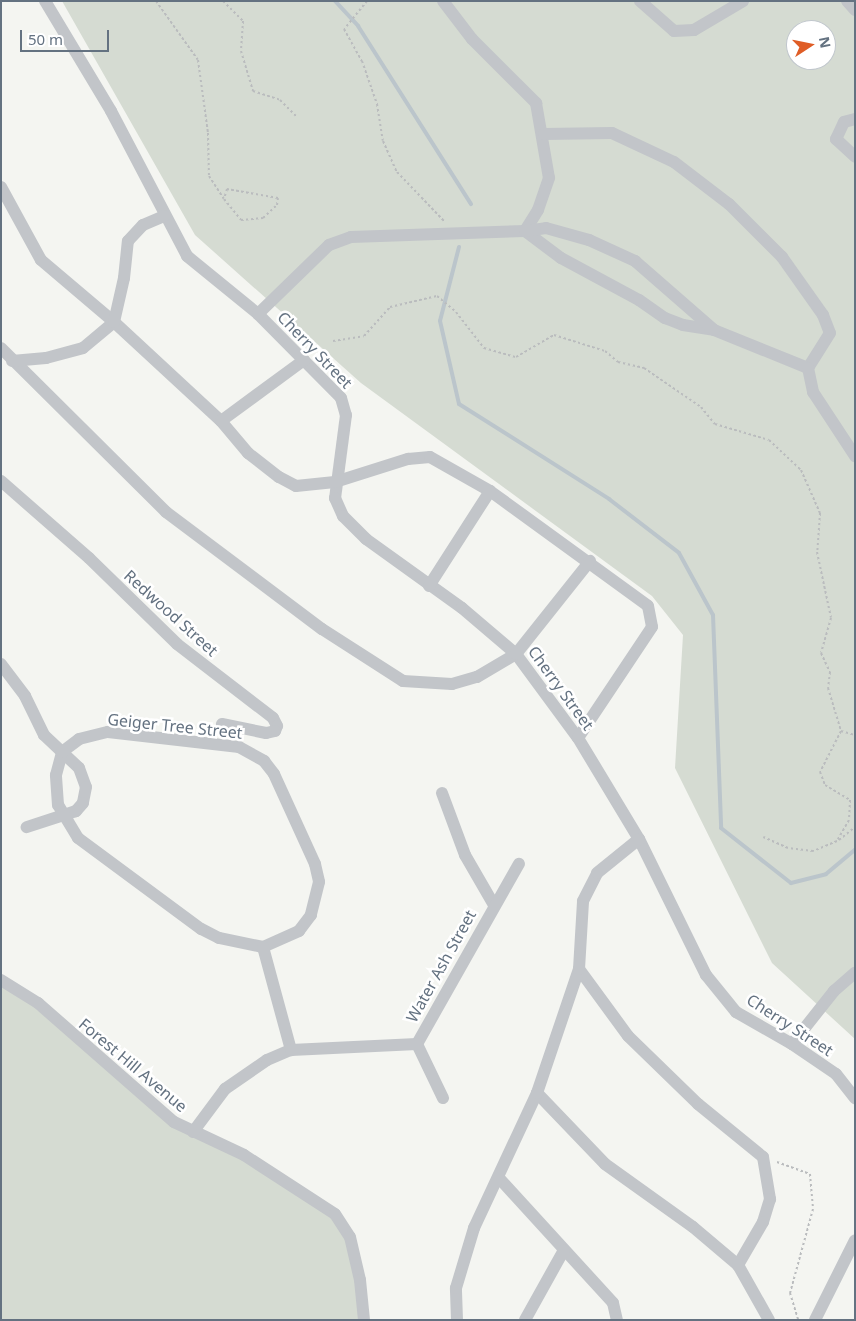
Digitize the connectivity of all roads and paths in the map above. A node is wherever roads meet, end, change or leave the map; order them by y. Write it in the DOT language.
graph roads {
  1 [pos="45,1"];
  2 [pos="156,1"];
  3 [pos="223,1"];
  4 [pos="367,1"];
  5 [pos="443,1"];
  6 [pos="640,1"];
  7 [pos="743,1"];
  8 [pos="847,1"];
  9 [pos="855,10"];
  10 [pos="297,117"];
  11 [pos="855,119"];
  12 [pos="544,134"];
  13 [pos="855,156"];
  14 [pos="1,188"];
  15 [pos="224,199"];
  16 [pos="164,216"];
  17 [pos="453,231"];
  18 [pos="525,231"];
  19 [pos="258,314"];
  20 [pos="114,322"];
  21 [pos="714,330"];
  22 [pos="334,341"];
  23 [pos="1,348"];
  24 [pos="304,360"];
  25 [pos="12,361"];
  26 [pos="808,368"];
  27 [pos="221,421"];
  28 [pos="855,456"];
  29 [pos="1,481"];
  30 [pos="335,482"];
  31 [pos="490,491"];
  32 [pos="590,561"];
  33 [pos="429,586"];
  34 [pos="516,654"];
  35 [pos="1,664"];
  36 [pos="222,724"];
  37 [pos="841,731"];
  38 [pos="855,734"];
  39 [pos="578,738"];
  40 [pos="62,752"];
  41 [pos="442,793"];
  42 [pos="65,816"];
  43 [pos="27,827"];
  44 [pos="855,827"];
  45 [pos="763,837"];
  46 [pos="639,839"];
  47 [pos="837,841"];
  48 [pos="519,864"];
  49 [pos="494,905"];
  50 [pos="263,947"];
  51 [pos="579,968"];
  52 [pos="855,973"];
  53 [pos="1,980"];
  54 [pos="417,1044"];
  55 [pos="792,1044"];
  56 [pos="291,1050"];
  57 [pos="537,1093"];
  58 [pos="443,1098"];
  59 [pos="855,1098"];
  60 [pos="193,1132"];
  61 [pos="777,1170"];
  62 [pos="500,1178"];
  63 [pos="855,1240"];
  64 [pos="564,1250"];
  65 [pos="738,1264"];
  66 [pos="364,1320"];
  67 [pos="457,1320"];
  68 [pos="525,1320"];
  69 [pos="616,1320"];
  70 [pos="769,1320"];
  71 [pos="798,1320"];
  72 [pos="815,1320"];
  1 -- 16 [label="street, Cherry Street"];
  2 -- 15 [label="path"];
  3 -- 10 [label="path"];
  4 -- 17 [label="path"];
  5 -- 12 [label="street"];
  6 -- 7 [label="street"];
  8 -- 9 [label="street"];
  11 -- 13 [label="street"];
  12 -- 18 [label="street"];
  12 -- 26 [label="street"];
  14 -- 20 [label="street"];
  15 -- 15 [label="path"];
  16 -- 19 [label="street, Cherry Street"];
  16 -- 20 [label="street"];
  17 -- 18 [label="street"];
  17 -- 19 [label="street"];
  18 -- 21 [label="street"];
  18 -- 21 [label="street"];
  19 -- 24 [label="street, Cherry Street"];
  20 -- 25 [label="street"];
  20 -- 27 [label="street"];
  21 -- 26 [label="street"];
  22 -- 37 [label="path"];
  23 -- 25 [label="street"];
  24 -- 27 [label="street"];
  24 -- 30 [label="street, Cherry Street"];
  25 -- 34 [label="street"];
  26 -- 28 [label="street"];
  27 -- 30 [label="street"];
  29 -- 36 [label="street, Redwood Street"];
  30 -- 31 [label="street"];
  30 -- 33 [label="street, Cherry Street"];
  31 -- 32 [label="street"];
  31 -- 33 [label="street"];
  32 -- 34 [label="street"];
  32 -- 39 [label="street"];
  33 -- 34 [label="street, Cherry Street"];
  34 -- 39 [label="street, Cherry Street"];
  35 -- 40 [label="street"];
  37 -- 38 [label="path"];
  37 -- 47 [label="path"];
  39 -- 46 [label="street, Cherry Street"];
  40 -- 42 [label="street"];
  40 -- 42 [label="street"];
  40 -- 50 [label="street, Geiger Tree Street"];
  41 -- 49 [label="street"];
  42 -- 43 [label="street"];
  42 -- 50 [label="street"];
  44 -- 47 [label="path"];
  45 -- 47 [label="path"];
  46 -- 51 [label="street"];
  46 -- 55 [label="street, Cherry Street"];
  48 -- 49 [label="street, Water Ash Street"];
  49 -- 54 [label="street, Water Ash Street"];
  50 -- 56 [label="street"];
  51 -- 57 [label="street"];
  51 -- 65 [label="street"];
  52 -- 55 [label="street"];
  53 -- 60 [label="street, Forest Hill Avenue"];
  54 -- 56 [label="street, Water Ash Street"];
  54 -- 58 [label="street"];
  55 -- 59 [label="street, Cherry Street"];
  56 -- 60 [label="street, Water Ash Street"];
  57 -- 62 [label="street"];
  57 -- 65 [label="street"];
  60 -- 66 [label="street, Forest Hill Avenue"];
  61 -- 71 [label="path"];
  62 -- 64 [label="street"];
  62 -- 67 [label="street"];
  63 -- 72 [label="street"];
  64 -- 68 [label="street"];
  64 -- 69 [label="street"];
  65 -- 70 [label="street"];
}
